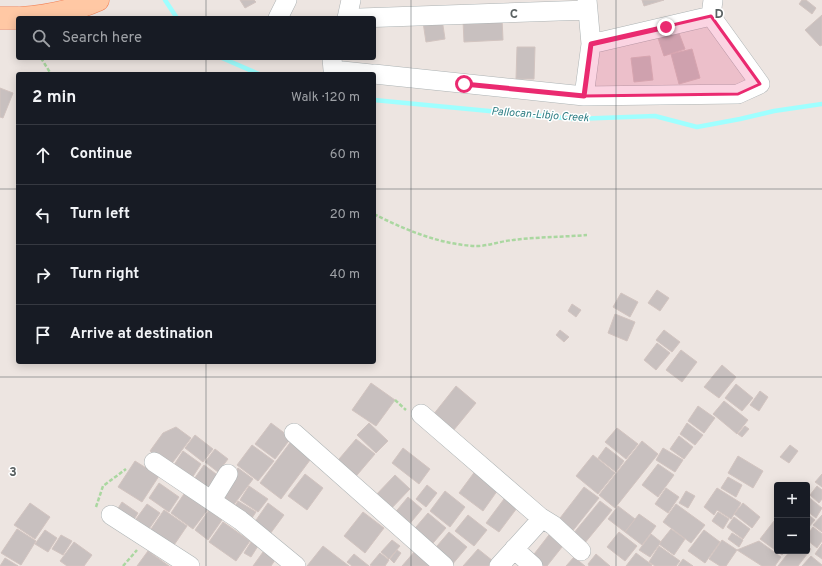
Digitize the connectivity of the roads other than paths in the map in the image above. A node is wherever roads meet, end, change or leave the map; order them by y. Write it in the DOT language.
graph roads {
  1 [pos="98,0"];
  2 [pos="287,0"];
  3 [pos="351,0"];
  4 [pos="587,5"];
  5 [pos="712,8"];
  6 [pos="47,16"];
  7 [pos="279,16"];
  8 [pos="347,16"];
  9 [pos="376,17"];
  10 [pos="0,18"];
  11 [pos="16,18"];
  12 [pos="591,44"];
  13 [pos="332,60"];
  14 [pos="352,72"];
  15 [pos="376,74"];
  16 [pos="584,96"];
  17 [pos="421,414"];
  18 [pos="294,434"];
  19 [pos="154,462"];
  20 [pos="228,474"];
  21 [pos="212,500"];
  22 [pos="111,515"];
  23 [pos="540,517"];
  24 [pos="514,549"];
  25 [pos="581,551"];
  26 [pos="190,566"];
  27 [pos="296,566"];
  28 [pos="444,566"];
  29 [pos="499,566"];
  30 [pos="533,566"];
  1 -- 6 [label="main road"];
  2 -- 7 [label="street"];
  3 -- 8 [label="street"];
  4 -- 9 [label="street"];
  4 -- 12 [label="street"];
  5 -- 12 [label="street"];
  5 -- 16 [label="street"];
  10 -- 11 [label="main road"];
  12 -- 16 [label="street"];
  13 -- 14 [label="street"];
  15 -- 16 [label="street"];
  17 -- 23 [label="street"];
  18 -- 28 [label="street"];
  19 -- 21 [label="street"];
  20 -- 21 [label="street"];
  21 -- 27 [label="street"];
  22 -- 26 [label="street"];
  23 -- 24 [label="street"];
  23 -- 25 [label="street"];
  24 -- 29 [label="street"];
  24 -- 30 [label="street"];
}
